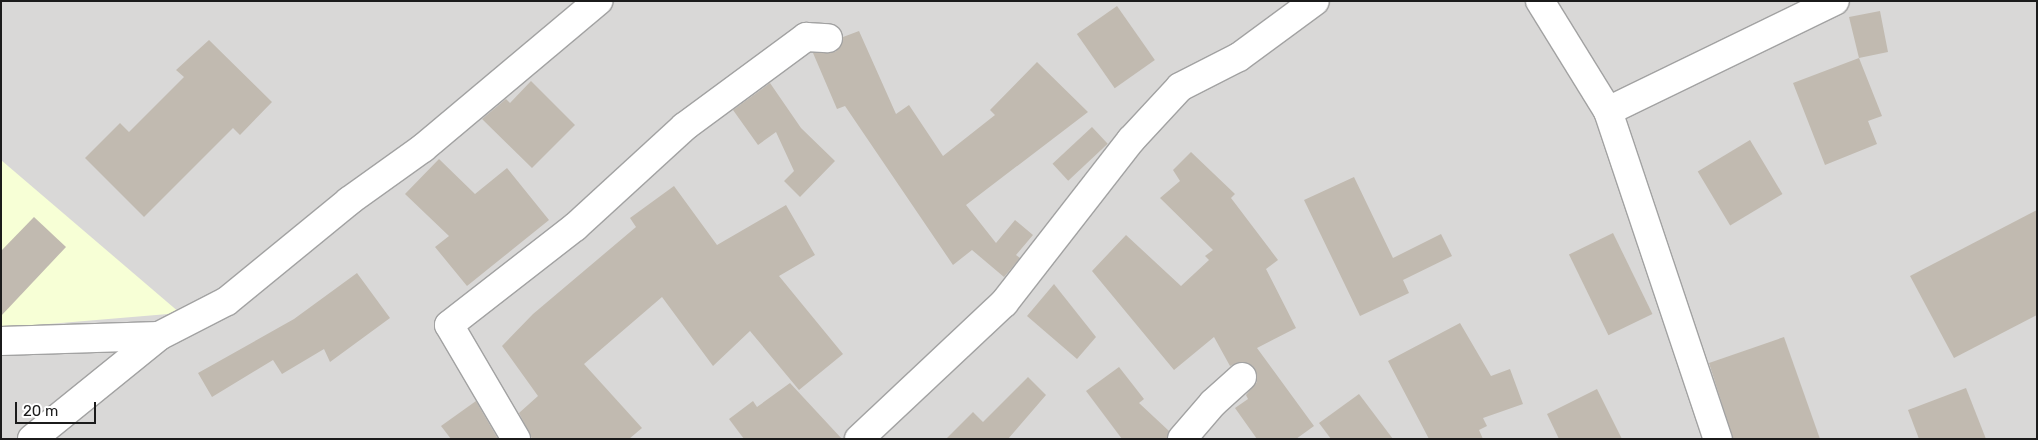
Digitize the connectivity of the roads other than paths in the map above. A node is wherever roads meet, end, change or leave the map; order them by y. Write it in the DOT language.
graph roads {
  1 [pos="598,1"];
  2 [pos="1315,1"];
  3 [pos="1540,1"];
  4 [pos="1835,1"];
  5 [pos="828,38"];
  6 [pos="1608,111"];
  7 [pos="159,336"];
  8 [pos="1,341"];
  9 [pos="1242,377"];
  10 [pos="32,439"];
  11 [pos="516,439"];
  12 [pos="860,439"];
  13 [pos="1182,439"];
  14 [pos="1718,439"];
  1 -- 7 [label="street"];
  2 -- 12 [label="street"];
  3 -- 6 [label="street"];
  4 -- 6 [label="street"];
  5 -- 11 [label="street"];
  6 -- 14 [label="street"];
  7 -- 8 [label="street"];
  7 -- 10 [label="street"];
  9 -- 13 [label="street"];
}
